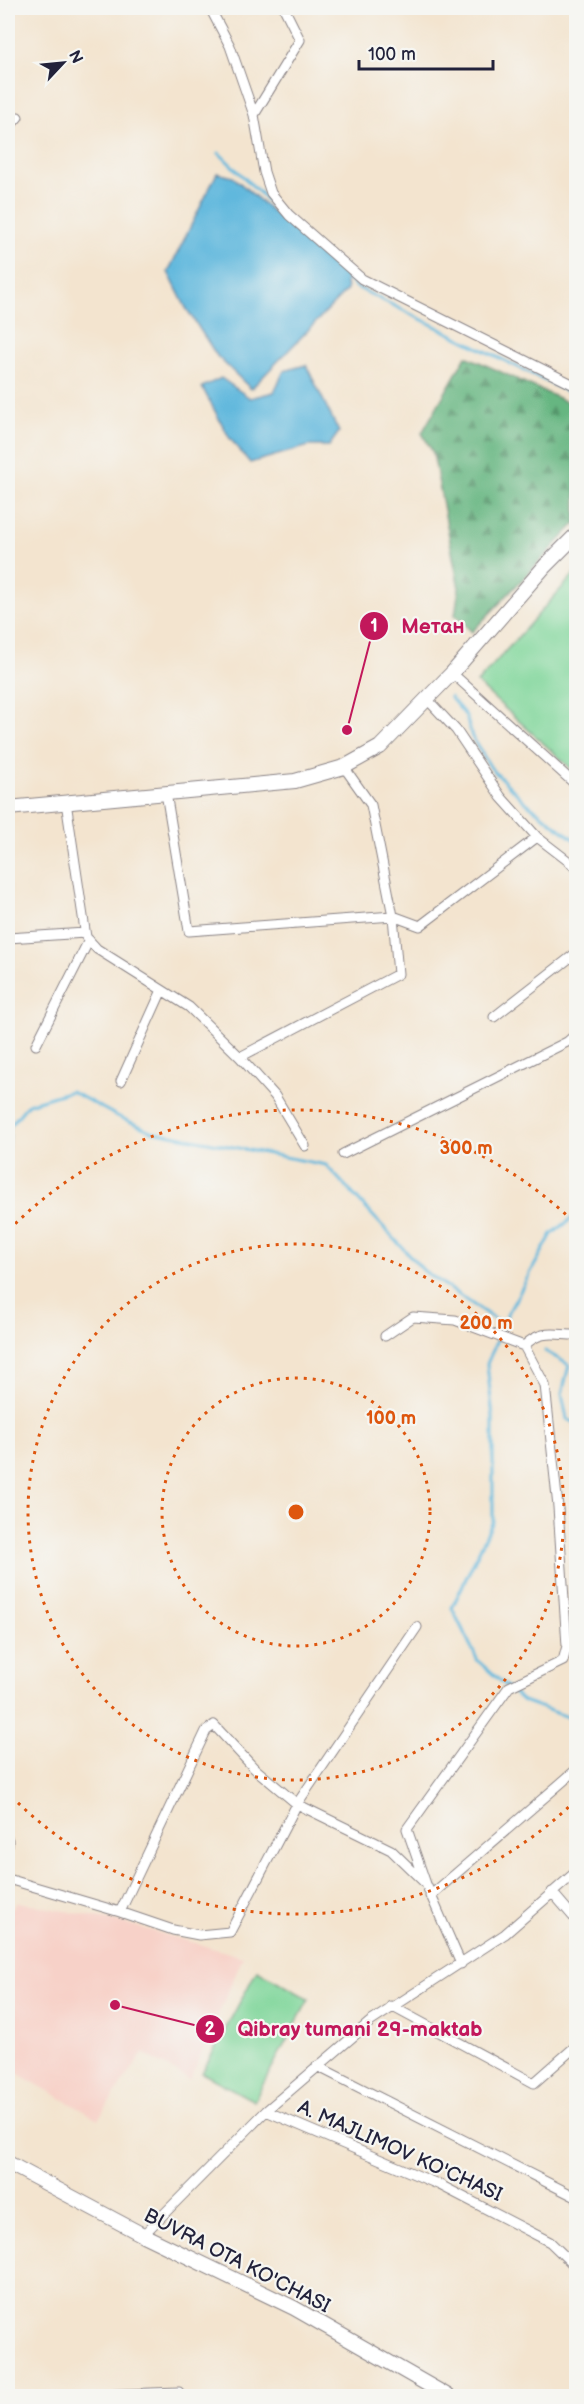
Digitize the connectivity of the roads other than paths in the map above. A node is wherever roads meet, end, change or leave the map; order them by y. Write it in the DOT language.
graph roads {
  1 [pos="210,8"];
  2 [pos="284,8"];
  3 [pos="255,115"];
  4 [pos="18,117"];
  5 [pos="8,128"];
  6 [pos="576,386"];
  7 [pos="576,535"];
  8 [pos="452,673"];
  9 [pos="427,699"];
  10 [pos="344,767"];
  11 [pos="576,785"];
  12 [pos="165,793"];
  13 [pos="66,802"];
  14 [pos="8,808"];
  15 [pos="537,837"];
  16 [pos="576,867"];
  17 [pos="393,916"];
  18 [pos="87,937"];
  19 [pos="8,938"];
  20 [pos="576,953"];
  21 [pos="162,990"];
  22 [pos="494,1017"];
  23 [pos="576,1034"];
  24 [pos="36,1045"];
  25 [pos="240,1057"];
  26 [pos="121,1081"];
  27 [pos="305,1146"];
  28 [pos="343,1154"];
  29 [pos="576,1335"];
  30 [pos="385,1336"];
  31 [pos="524,1346"];
  32 [pos="417,1627"];
  33 [pos="576,1770"];
  34 [pos="297,1804"];
  35 [pos="8,1840"];
  36 [pos="8,1846"];
  37 [pos="576,1872"];
  38 [pos="8,1879"];
  39 [pos="426,1884"];
  40 [pos="552,1892"];
  41 [pos="430,1896"];
  42 [pos="120,1911"];
  43 [pos="576,1920"];
  44 [pos="461,1964"];
  45 [pos="391,2007"];
  46 [pos="576,2046"];
  47 [pos="317,2066"];
  48 [pos="266,2111"];
  49 [pos="8,2163"];
  50 [pos="576,2197"];
  51 [pos="143,2235"];
  52 [pos="576,2267"];
  53 [pos="179,2392"];
  54 [pos="443,2396"];
  55 [pos="70,2397"];
  1 -- 3 [label="street"];
  2 -- 3 [label="street"];
  3 -- 6 [label="street"];
  4 -- 5 [label="street"];
  7 -- 8 [label="main road"];
  8 -- 9 [label="main road"];
  8 -- 11 [label="street"];
  9 -- 10 [label="main road"];
  9 -- 15 [label="street"];
  10 -- 12 [label="main road"];
  10 -- 17 [label="street"];
  12 -- 13 [label="main road"];
  12 -- 17 [label="street"];
  13 -- 14 [label="main road"];
  13 -- 18 [label="street"];
  15 -- 16 [label="street"];
  15 -- 17 [label="street"];
  17 -- 25 [label="street"];
  18 -- 19 [label="street"];
  18 -- 21 [label="street"];
  18 -- 24 [label="street"];
  20 -- 22 [label="street"];
  21 -- 25 [label="street"];
  21 -- 26 [label="street"];
  23 -- 28 [label="street"];
  25 -- 27 [label="street"];
  29 -- 31 [label="street"];
  30 -- 31 [label="street"];
  31 -- 39 [label="street"];
  32 -- 34 [label="street"];
  33 -- 41 [label="street"];
  34 -- 39 [label="street"];
  34 -- 42 [label="street"];
  34 -- 42 [label="street"];
  35 -- 36 [label="street"];
  37 -- 40 [label="street"];
  38 -- 42 [label="street"];
  39 -- 41 [label="street"];
  40 -- 43 [label="street"];
  40 -- 44 [label="street"];
  41 -- 44 [label="street"];
  44 -- 45 [label="street"];
  45 -- 46 [label="street"];
  45 -- 47 [label="street"];
  47 -- 48 [label="street, A. MAJLIMOV KO'CHASI"];
  47 -- 50 [label="street, A. MAJLIMOV KO'CHASI"];
  48 -- 51 [label="street, A. MAJLIMOV KO'CHASI"];
  48 -- 52 [label="street, A. MAJLIMOV KO'CHASI"];
  49 -- 51 [label="main road, BUVRA OTA KO'CHASI"];
  51 -- 54 [label="main road, BUVRA OTA KO'CHASI"];
  53 -- 55 [label="street"];
}
